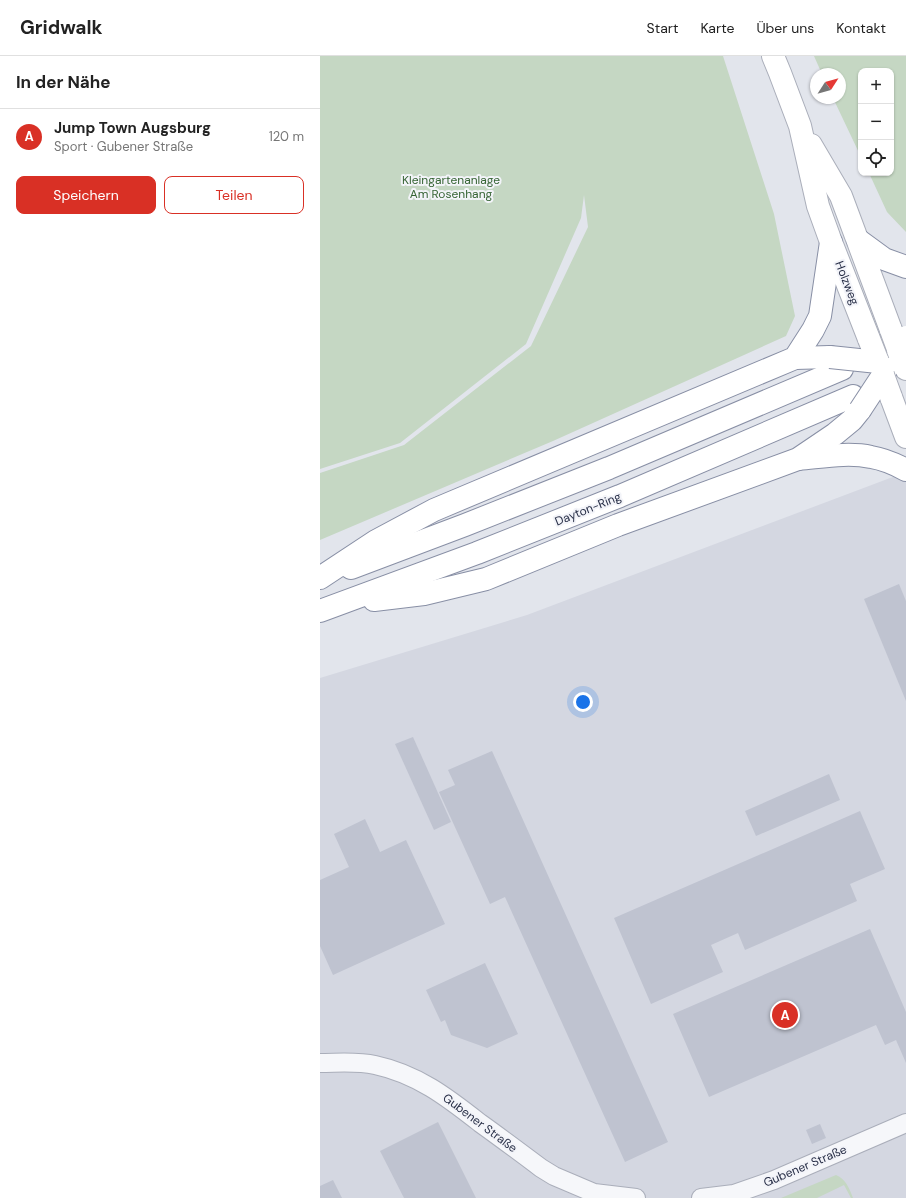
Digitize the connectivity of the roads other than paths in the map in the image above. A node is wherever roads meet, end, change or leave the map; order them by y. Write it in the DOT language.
graph roads {
  1 [pos="773,56"];
  2 [pos="800,126"];
  3 [pos="858,240"];
  4 [pos="831,242"];
  5 [pos="906,267"];
  6 [pos="795,358"];
  7 [pos="896,358"];
  8 [pos="836,363"];
  9 [pos="856,403"];
  10 [pos="906,437"];
  11 [pos="798,459"];
  12 [pos="906,470"];
  13 [pos="320,579"];
  14 [pos="341,604"];
  15 [pos="320,611"];
  16 [pos="320,1063"];
  17 [pos="906,1123"];
  18 [pos="636,1198"];
  19 [pos="701,1198"];
  1 -- 2 [label="main road, Holzweg"];
  2 -- 3 [label="main road, Holzweg"];
  2 -- 4 [label="main road, Holzweg"];
  3 -- 5 [label="main road"];
  3 -- 7 [label="main road, Holzweg"];
  4 -- 6 [label="main road"];
  4 -- 7 [label="main road, Holzweg, bridge"];
  6 -- 8 [label="main road"];
  6 -- 13 [label="main road"];
  7 -- 8 [label="main road, bridge"];
  7 -- 9 [label="main road, bridge"];
  7 -- 10 [label="main road, Holzweg, bridge"];
  8 -- 13 [label="main road"];
  9 -- 11 [label="main road"];
  9 -- 14 [label="main road, Dayton-Ring"];
  11 -- 12 [label="main road"];
  11 -- 14 [label="main road"];
  14 -- 15 [label="main road, Dayton-Ring"];
  16 -- 18 [label="street, Gubener Straße"];
  17 -- 19 [label="street, Gubener Straße"];
}
